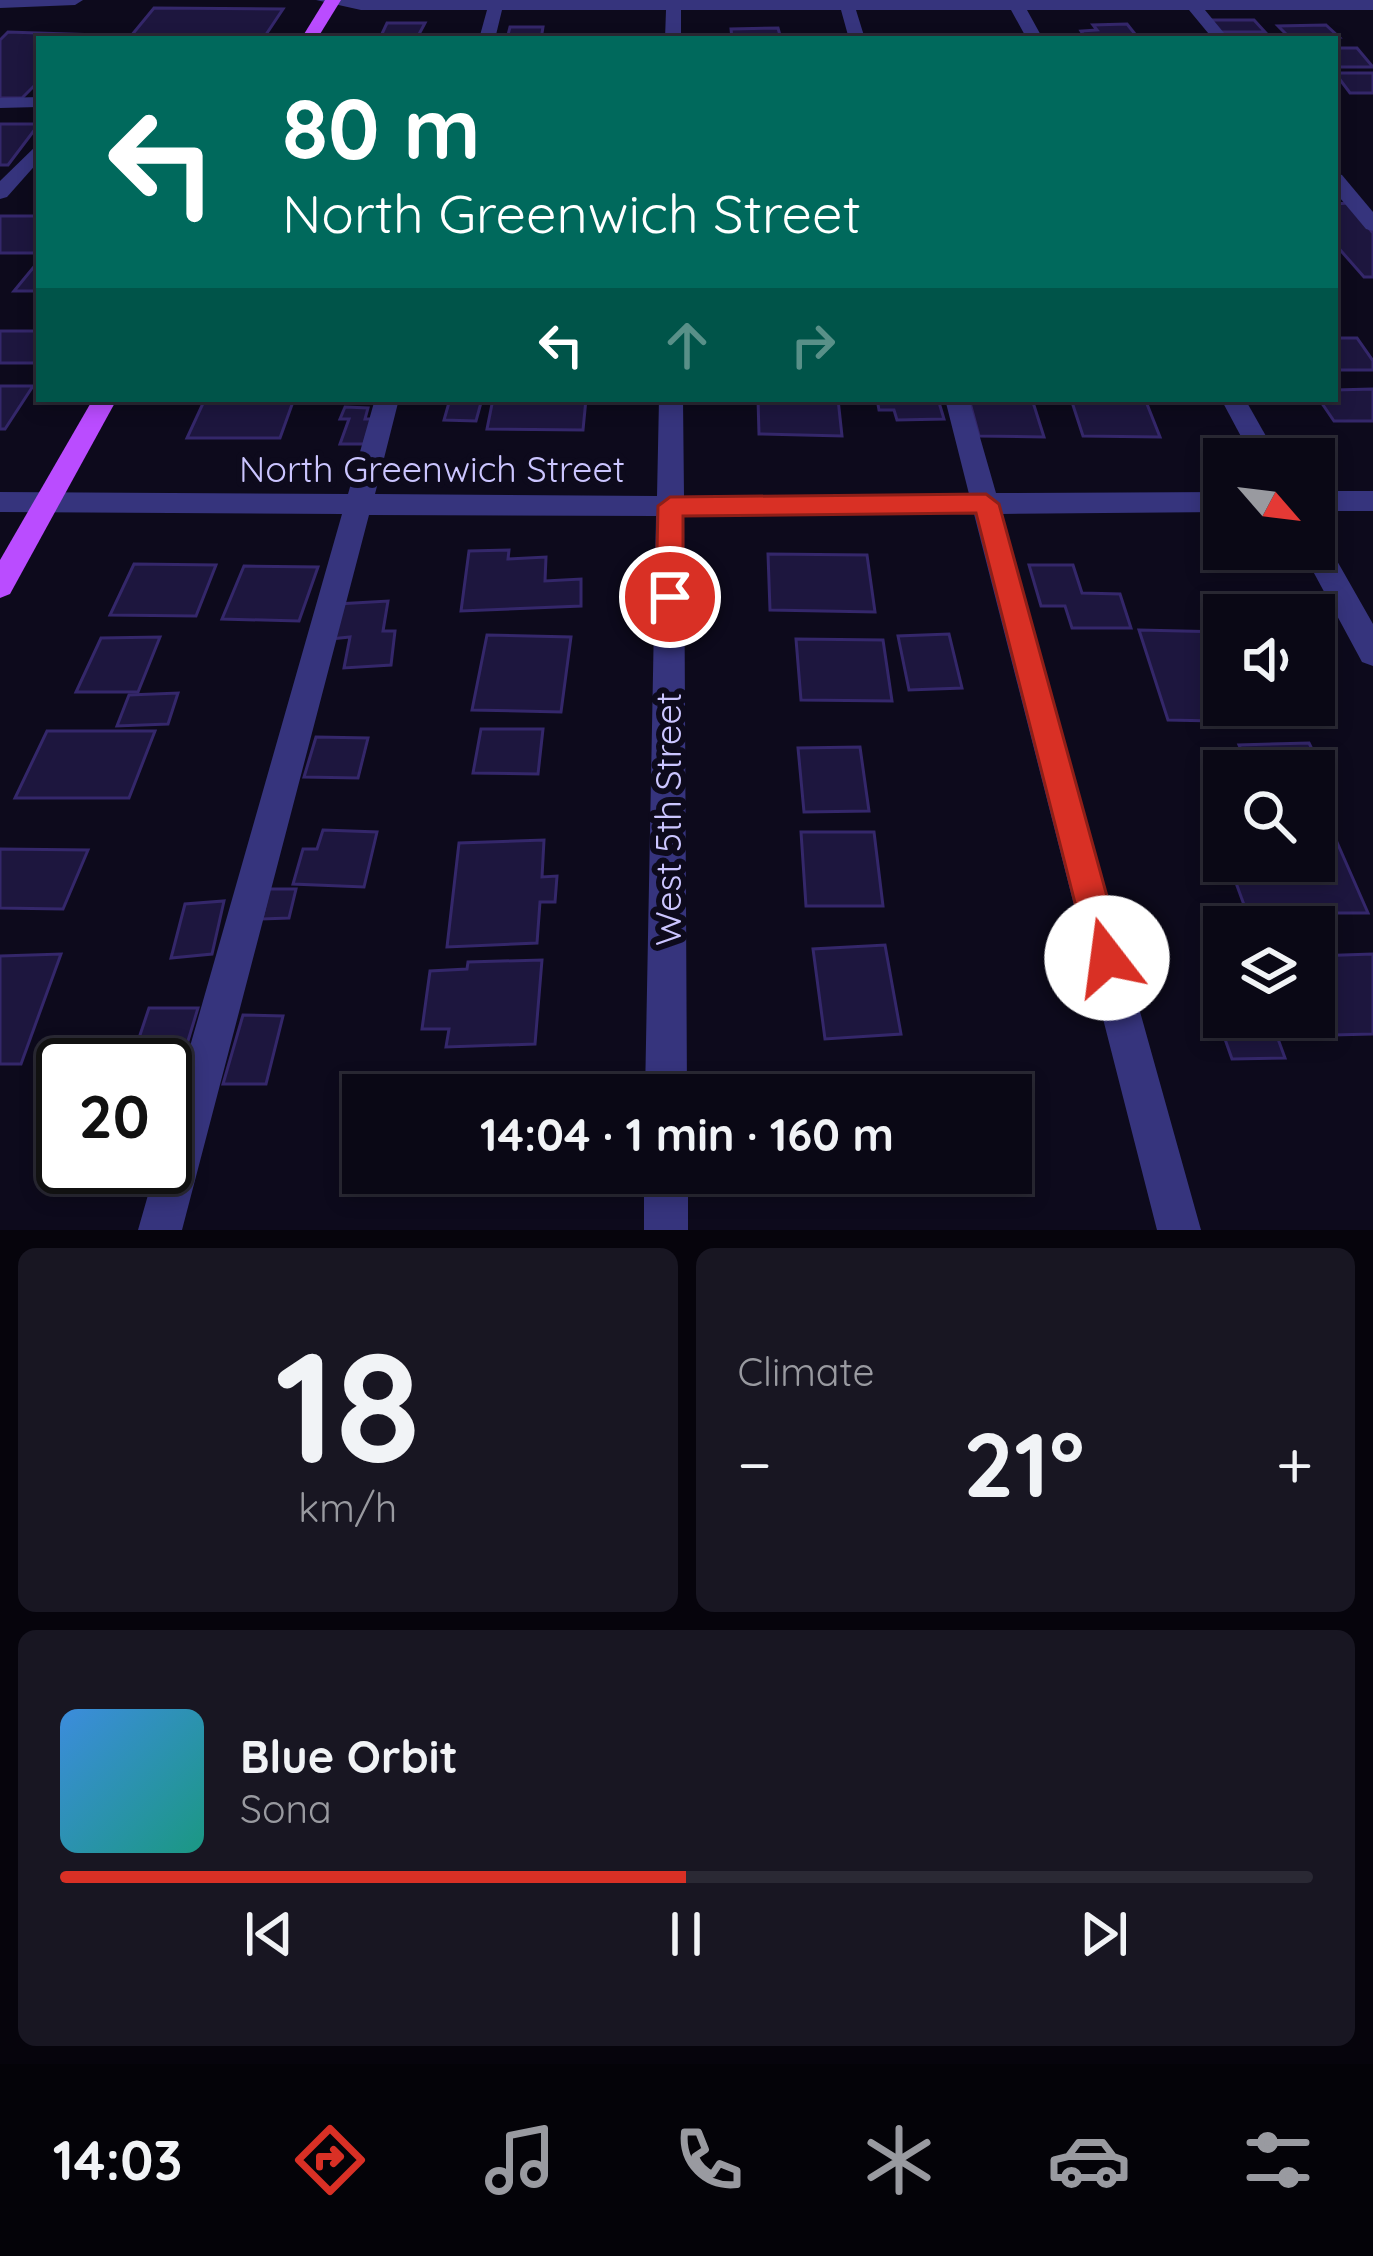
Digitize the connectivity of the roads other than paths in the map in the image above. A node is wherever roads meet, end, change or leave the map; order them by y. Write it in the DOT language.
graph roads {
  1 [pos="75,0"];
  2 [pos="330,0"];
  3 [pos="674,2"];
  4 [pos="846,2"];
  5 [pos="1015,2"];
  6 [pos="1191,2"];
  7 [pos="0,3"];
  8 [pos="497,3"];
  9 [pos="1366,6"];
  10 [pos="311,36"];
  11 [pos="488,36"];
  12 [pos="674,36"];
  13 [pos="855,36"];
  14 [pos="1033,36"];
  15 [pos="1219,36"];
  16 [pos="36,102"];
  17 [pos="0,103"];
  18 [pos="36,152"];
  19 [pos="1338,183"];
  20 [pos="1338,184"];
  21 [pos="36,186"];
  22 [pos="1373,186"];
  23 [pos="2,188"];
  24 [pos="1373,225"];
  25 [pos="103,402"];
  26 [pos="387,402"];
  27 [pos="671,402"];
  28 [pos="958,402"];
  29 [pos="1236,402"];
  30 [pos="1255,438"];
  31 [pos="1335,501"];
  32 [pos="1373,501"];
  33 [pos="0,502"];
  34 [pos="46,502"];
  35 [pos="1203,502"];
  36 [pos="357,504"];
  37 [pos="986,504"];
  38 [pos="670,506"];
  39 [pos="1327,570"];
  40 [pos="0,586"];
  41 [pos="1373,653"];
  42 [pos="667,1074"];
  43 [pos="666,1194"];
  44 [pos="160,1230"];
  45 [pos="665,1230"];
  46 [pos="1179,1230"];
  1 -- 7 [label="street"];
  2 -- 8 [label="street"];
  2 -- 10 [label="main road"];
  3 -- 4 [label="street"];
  3 -- 8 [label="street"];
  3 -- 12 [label="street"];
  4 -- 5 [label="street"];
  4 -- 13 [label="street"];
  5 -- 6 [label="street"];
  5 -- 14 [label="street"];
  6 -- 9 [label="street"];
  6 -- 15 [label="street"];
  8 -- 11 [label="street"];
  16 -- 17 [label="street"];
  18 -- 23 [label="street"];
  19 -- 22 [label="street"];
  20 -- 24 [label="street"];
  21 -- 23 [label="street"];
  25 -- 34 [label="main road"];
  26 -- 36 [label="street"];
  27 -- 38 [label="street, West 5th Street"];
  28 -- 37 [label="street"];
  29 -- 30 [label="street"];
  31 -- 32 [label="street"];
  33 -- 34 [label="street, North Greenwich Street"];
  34 -- 36 [label="street, North Greenwich Street"];
  34 -- 40 [label="main road"];
  35 -- 37 [label="street, North Greenwich Street"];
  36 -- 38 [label="street, North Greenwich Street"];
  36 -- 44 [label="street"];
  37 -- 38 [label="street, North Greenwich Street"];
  37 -- 46 [label="street"];
  38 -- 42 [label="street, West 5th Street"];
  39 -- 41 [label="street"];
  43 -- 45 [label="street"];
}
